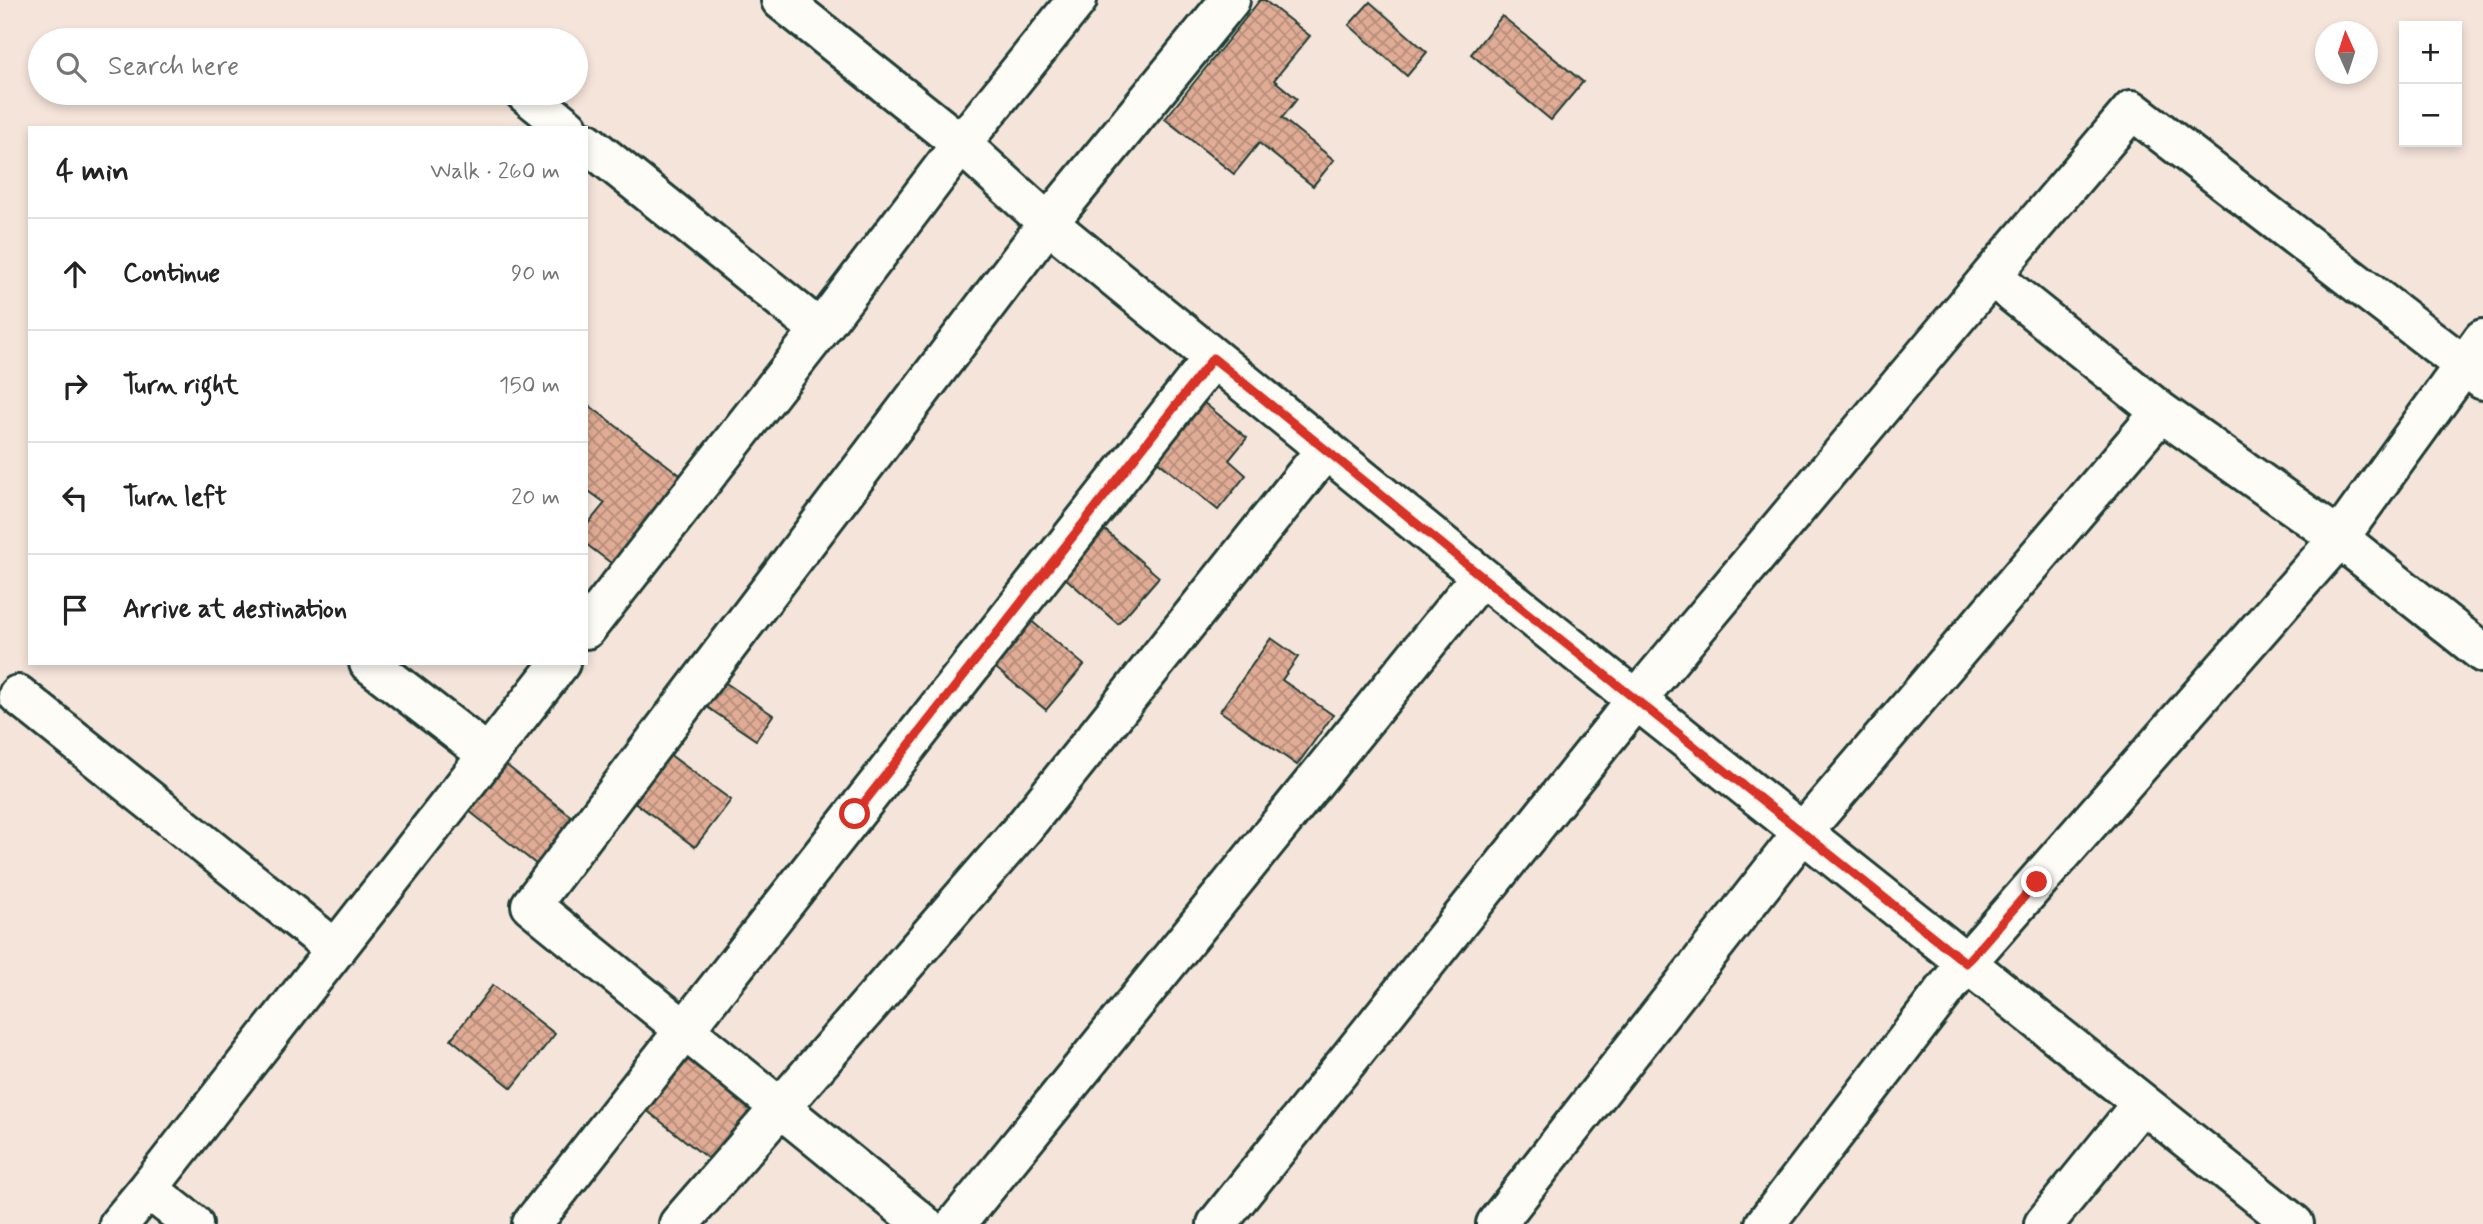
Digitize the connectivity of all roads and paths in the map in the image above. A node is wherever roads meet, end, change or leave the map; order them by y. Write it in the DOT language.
graph roads {
  1 [pos="780,0"];
  2 [pos="1077,0"];
  3 [pos="1230,0"];
  4 [pos="540,105"];
  5 [pos="566,126"];
  6 [pos="588,144"];
  7 [pos="961,144"];
  8 [pos="1048,223"];
  9 [pos="1991,276"];
  10 [pos="820,330"];
  11 [pos="1213,358"];
  12 [pos="2477,361"];
  13 [pos="2161,412"];
  14 [pos="1326,449"];
  15 [pos="2339,538"];
  16 [pos="1481,576"];
  17 [pos="588,626"];
  18 [pos="2483,653"];
  19 [pos="372,665"];
  20 [pos="558,665"];
  21 [pos="18,695"];
  22 [pos="1636,700"];
  23 [pos="488,755"];
  24 [pos="1803,832"];
  25 [pos="335,949"];
  26 [pos="1966,963"];
  27 [pos="684,1031"];
  28 [pos="2142,1103"];
  29 [pos="780,1108"];
  30 [pos="148,1189"];
  31 [pos="119,1224"];
  32 [pos="194,1224"];
  33 [pos="532,1224"];
  34 [pos="679,1224"];
  35 [pos="923,1224"];
  36 [pos="956,1224"];
  37 [pos="1217,1224"];
  38 [pos="1496,1224"];
  39 [pos="1765,1224"];
  40 [pos="2044,1224"];
  41 [pos="2294,1224"];
  1 -- 7 [label="street"];
  2 -- 7 [label="street"];
  3 -- 8 [label="street"];
  4 -- 5 [label="street"];
  6 -- 10 [label="street"];
  7 -- 8 [label="street"];
  7 -- 10 [label="street"];
  8 -- 11 [label="street"];
  8 -- 27 [label="street"];
  9 -- 12 [label="street"];
  9 -- 13 [label="street"];
  9 -- 22 [label="street"];
  10 -- 17 [label="street"];
  11 -- 14 [label="street"];
  11 -- 27 [label="street"];
  12 -- 15 [label="street"];
  13 -- 15 [label="street"];
  13 -- 24 [label="street"];
  14 -- 16 [label="street"];
  14 -- 29 [label="street"];
  15 -- 18 [label="street"];
  15 -- 26 [label="street"];
  16 -- 22 [label="street"];
  16 -- 36 [label="street"];
  19 -- 23 [label="street"];
  20 -- 23 [label="street"];
  21 -- 25 [label="street"];
  22 -- 24 [label="street"];
  22 -- 37 [label="street"];
  23 -- 25 [label="street"];
  24 -- 26 [label="street"];
  24 -- 38 [label="street"];
  25 -- 30 [label="street"];
  26 -- 28 [label="street"];
  26 -- 39 [label="street"];
  27 -- 29 [label="street"];
  27 -- 33 [label="street"];
  28 -- 40 [label="street"];
  28 -- 41 [label="street"];
  29 -- 34 [label="street"];
  29 -- 35 [label="street"];
  30 -- 31 [label="street"];
  30 -- 32 [label="street"];
}
